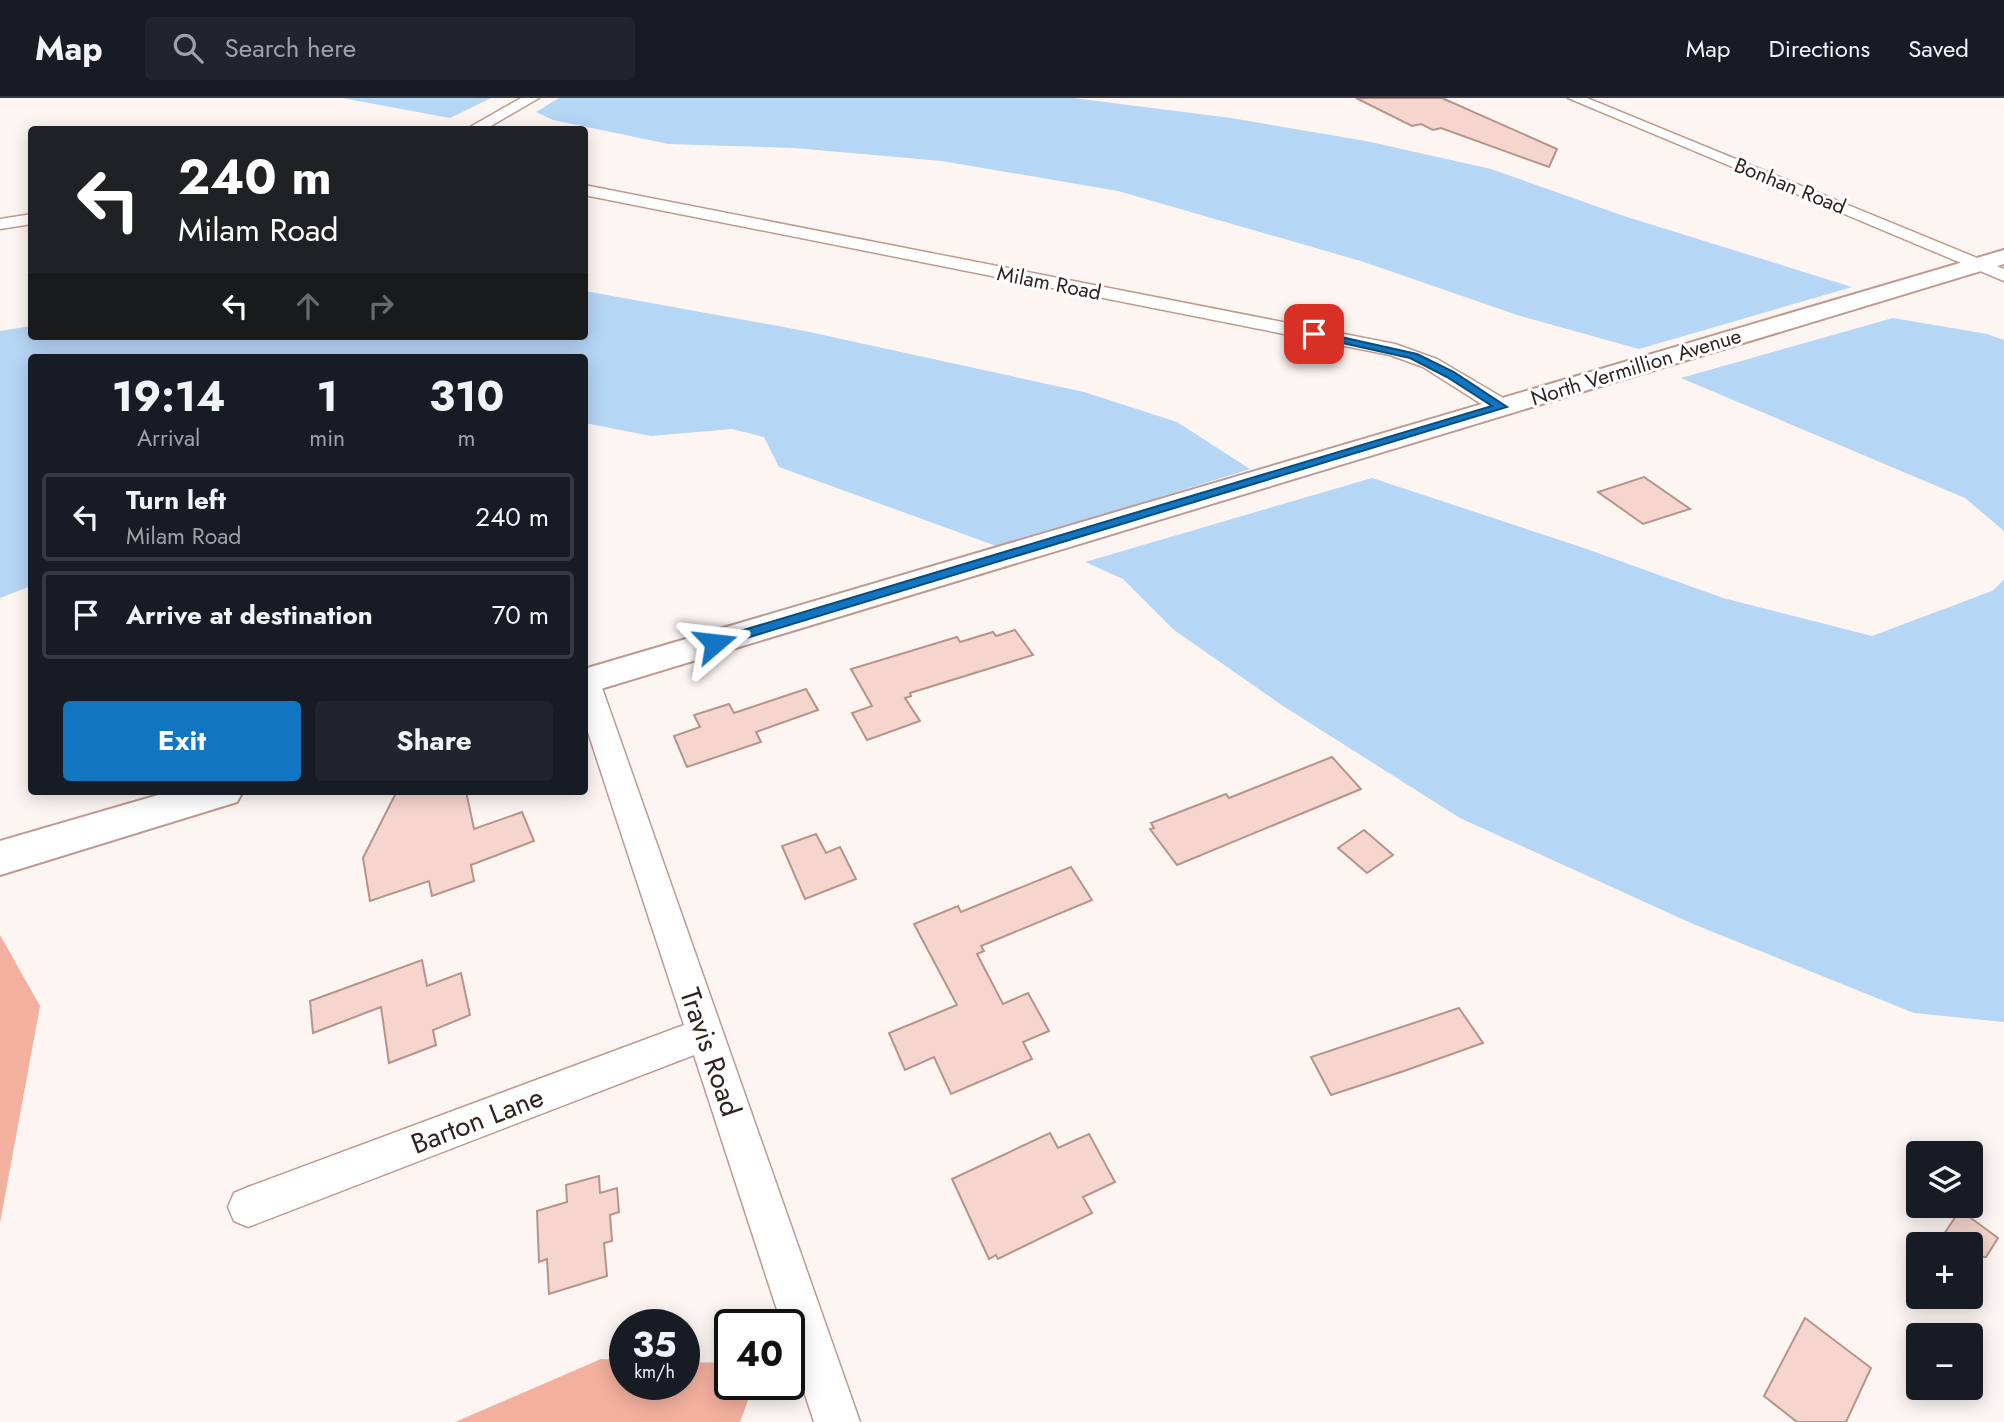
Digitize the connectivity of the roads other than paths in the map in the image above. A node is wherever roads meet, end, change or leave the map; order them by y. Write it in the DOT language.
graph roads {
  1 [pos="532,98"];
  2 [pos="1575,98"];
  3 [pos="480,126"];
  4 [pos="588,191"];
  5 [pos="28,220"];
  6 [pos="0,224"];
  7 [pos="1995,265"];
  8 [pos="1502,407"];
  9 [pos="588,681"];
  10 [pos="588,691"];
  11 [pos="210,795"];
  12 [pos="0,858"];
  13 [pos="705,1034"];
  14 [pos="248,1207"];
  15 [pos="837,1422"];
  1 -- 3 [label="street"];
  2 -- 7 [label="street, Bonhan Road"];
  4 -- 8 [label="street, Milam Road"];
  5 -- 6 [label="street"];
  7 -- 8 [label="street, North Vermillion Avenue"];
  8 -- 9 [label="street, North Vermillion Avenue"];
  10 -- 13 [label="street, Travis Road"];
  11 -- 12 [label="street"];
  13 -- 14 [label="street, Barton Lane"];
  13 -- 15 [label="street, Travis Road"];
}
